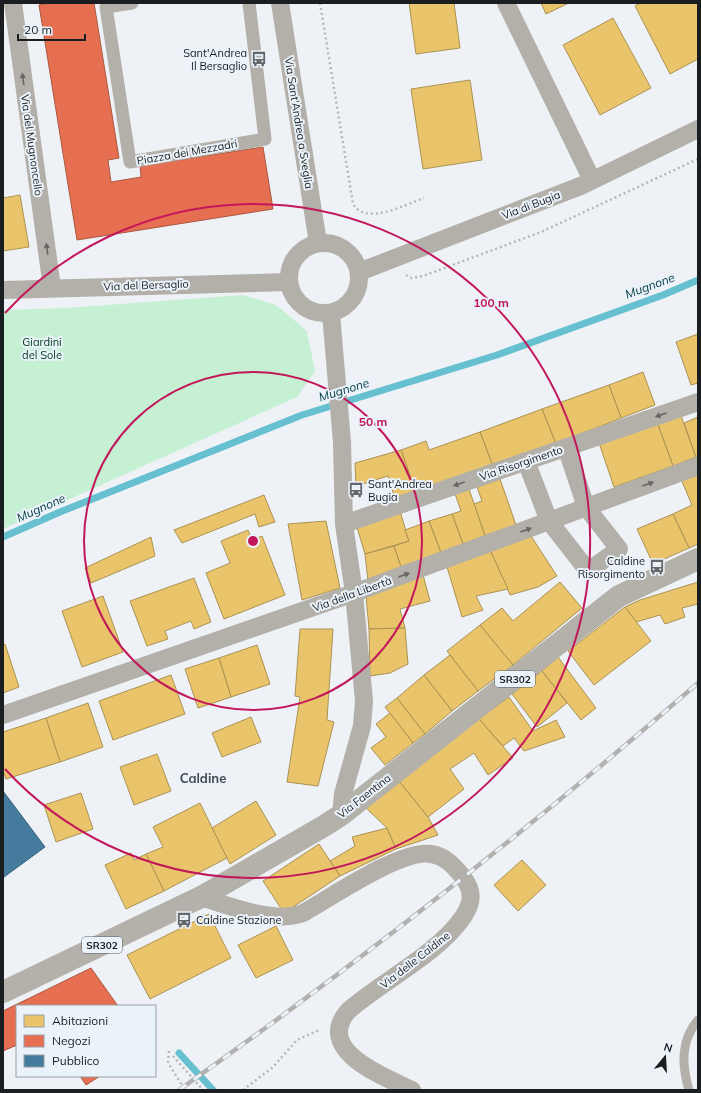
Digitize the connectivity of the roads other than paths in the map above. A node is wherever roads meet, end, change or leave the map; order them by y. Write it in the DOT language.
graph roads {
  1 [pos="13,3"];
  2 [pos="132,3"];
  3 [pos="249,3"];
  4 [pos="280,3"];
  5 [pos="506,3"];
  6 [pos="698,129"];
  7 [pos="592,180"];
  8 [pos="318,244"];
  9 [pos="359,272"];
  10 [pos="288,282"];
  11 [pos="52,288"];
  12 [pos="3,290"];
  13 [pos="331,314"];
  14 [pos="698,402"];
  15 [pos="566,447"];
  16 [pos="526,461"];
  17 [pos="698,466"];
  18 [pos="586,507"];
  19 [pos="549,521"];
  20 [pos="344,524"];
  21 [pos="698,559"];
  22 [pos="354,594"];
  23 [pos="3,715"];
  24 [pos="341,815"];
  25 [pos="201,897"];
  26 [pos="3,992"];
  27 [pos="698,1020"];
  28 [pos="412,1090"];
  29 [pos="689,1090"];
  11 -- 1 [label="street, Via del Mugnoncello, one-way"];
  2 -- 3 [label="street, Piazza dei Mezzadri"];
  4 -- 8 [label="street, Via Sant'Andrea a Sveglia"];
  5 -- 7 [label="street"];
  6 -- 7 [label="street, Via di Bugia"];
  7 -- 9 [label="street, Via di Bugia"];
  8 -- 9 [label="street"];
  8 -- 10 [label="street"];
  9 -- 13 [label="street"];
  10 -- 11 [label="street, Via del Bersaglio"];
  10 -- 13 [label="street"];
  11 -- 12 [label="street, Via del Bersaglio"];
  13 -- 20 [label="street"];
  14 -- 15 [label="street, Via Risorgimento, one-way"];
  15 -- 16 [label="street, Via Risorgimento"];
  15 -- 18 [label="street"];
  16 -- 19 [label="street"];
  16 -- 20 [label="street, Via Risorgimento, one-way"];
  18 -- 17 [label="street, Via della Libertà, one-way"];
  18 -- 19 [label="street, Via della Libertà"];
  18 -- 19 [label="street"];
  22 -- 19 [label="street, Via della Libertà, one-way"];
  20 -- 22 [label="street"];
  21 -- 24 [label="main road, Via Faentina / SR302"];
  22 -- 23 [label="street, Via della Libertà"];
  22 -- 24 [label="street"];
  24 -- 25 [label="main road, Via Faentina / SR302"];
  25 -- 26 [label="main road, Via Faentina / SR302"];
  25 -- 28 [label="street, Via delle Caldine"];
  27 -- 29 [label="lane"];
}
